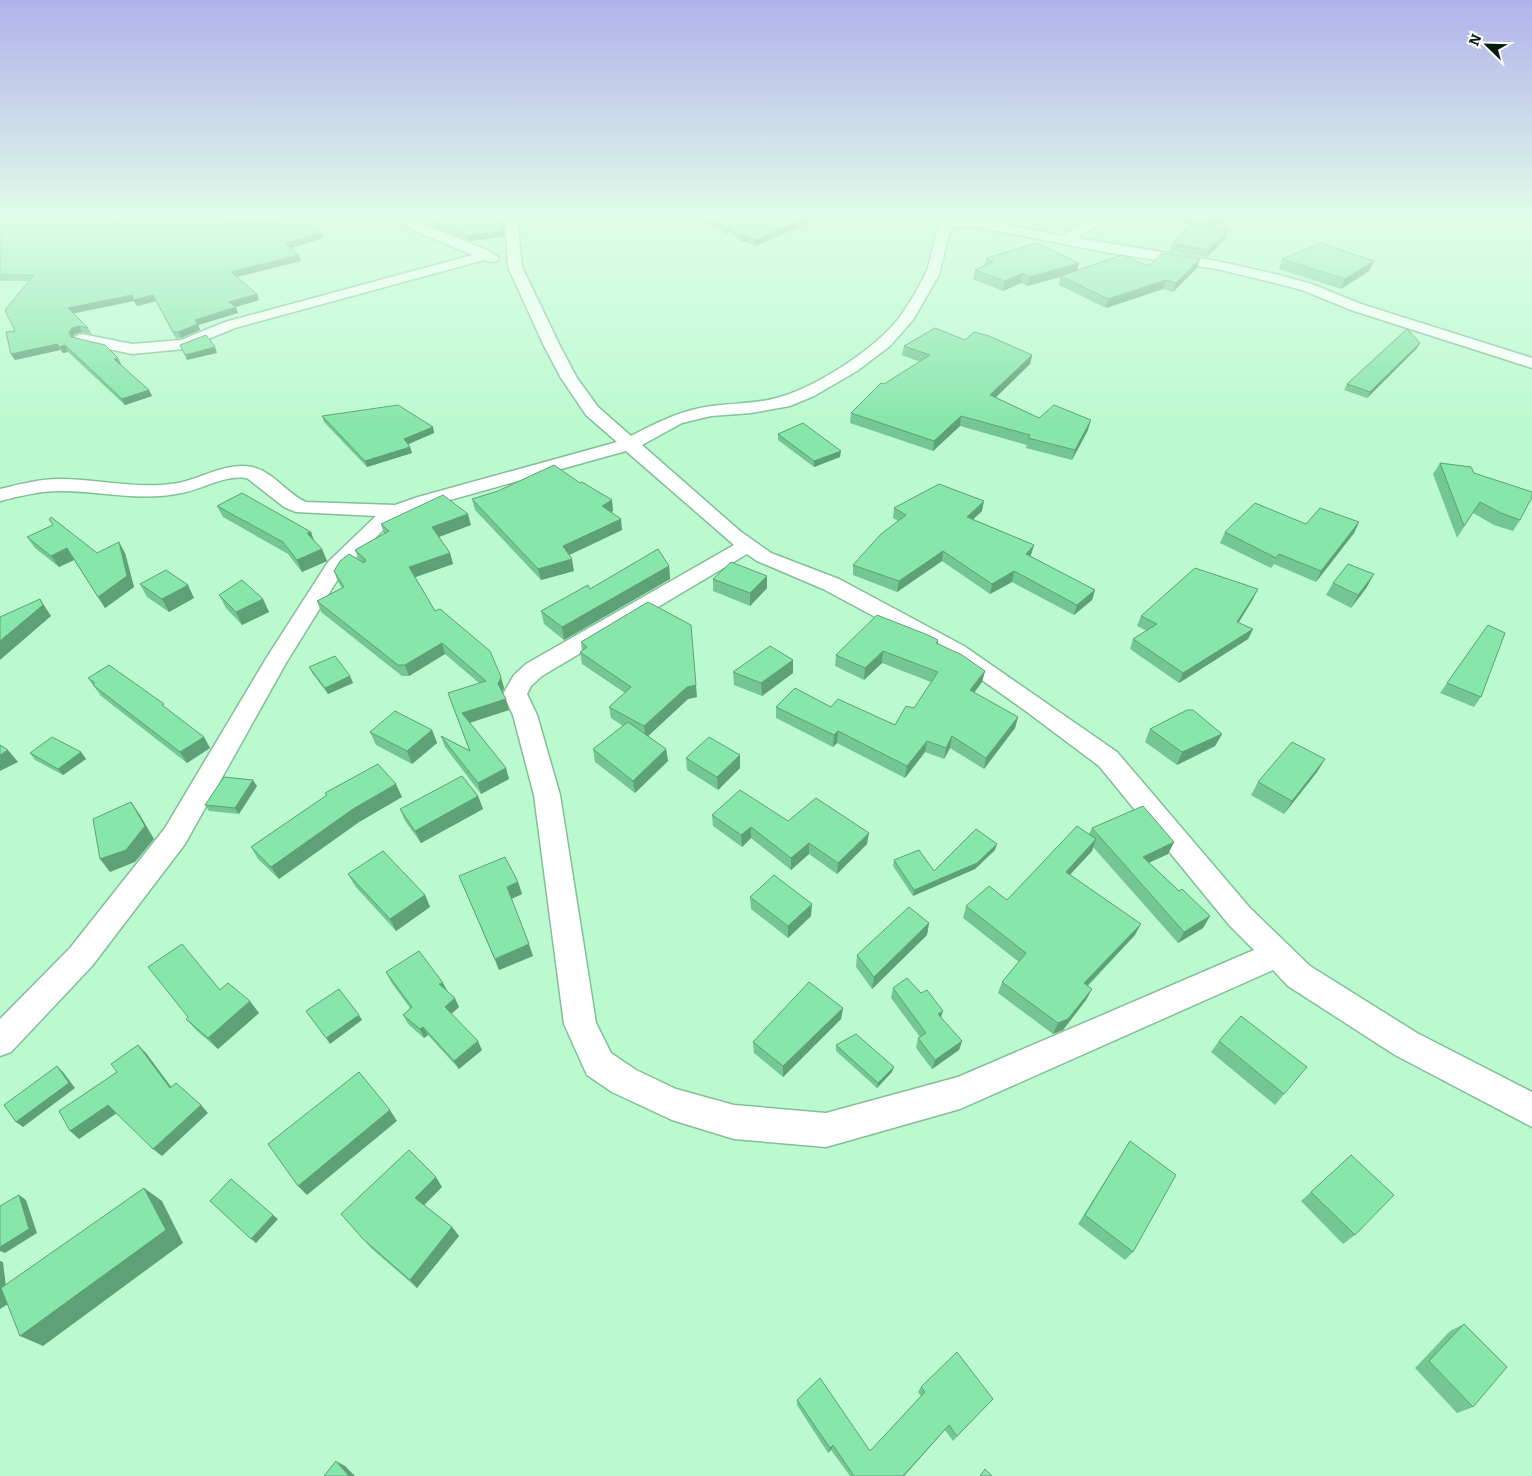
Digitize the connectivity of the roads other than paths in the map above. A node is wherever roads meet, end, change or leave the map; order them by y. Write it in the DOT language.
graph roads {
  1 [pos="375,286"];
  2 [pos="524,286"];
  3 [pos="926,286"];
  4 [pos="1303,286"];
  5 [pos="82,339"];
  6 [pos="1532,363"];
  7 [pos="630,444"];
  8 [pos="0,495"];
  9 [pos="397,511"];
  10 [pos="748,545"];
  11 [pos="1276,954"];
  12 [pos="0,1041"];
  13 [pos="1532,1110"];
  1 -- 5 [label="street"];
  2 -- 7 [label="street"];
  3 -- 7 [label="street"];
  4 -- 6 [label="street"];
  7 -- 9 [label="street"];
  7 -- 10 [label="street"];
  8 -- 9 [label="street"];
  9 -- 12 [label="street"];
  10 -- 11 [label="street"];
  10 -- 11 [label="street"];
  11 -- 13 [label="street"];
}
